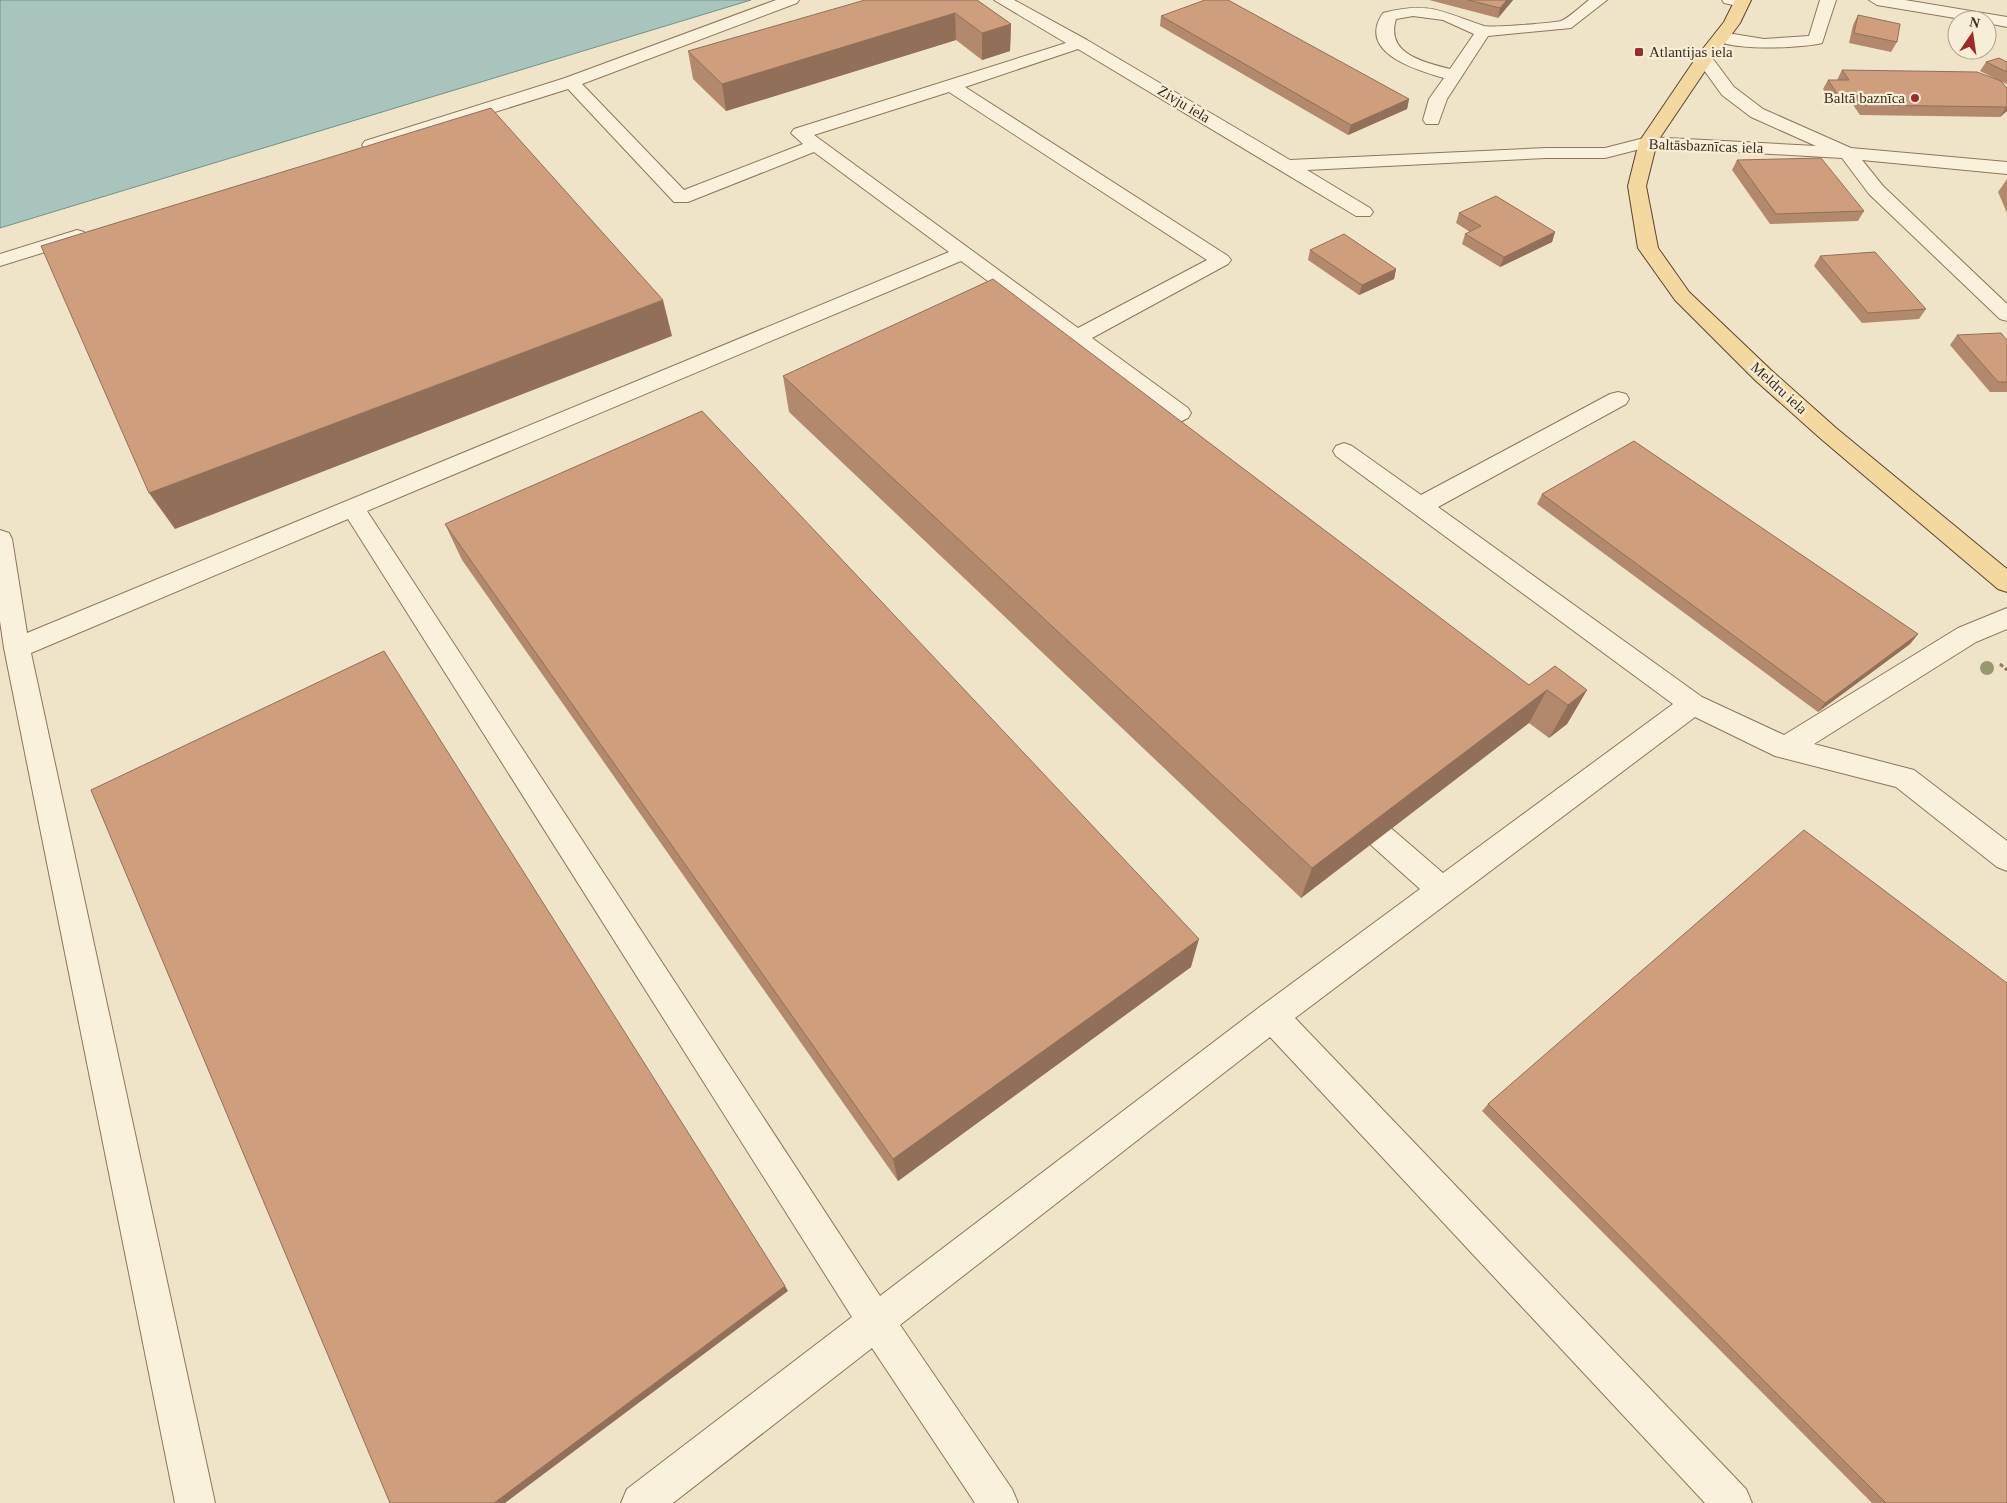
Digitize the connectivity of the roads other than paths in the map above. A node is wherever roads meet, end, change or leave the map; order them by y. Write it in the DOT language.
graph roads {
  1 [pos="791,0"];
  2 [pos="1002,0"];
  3 [pos="1599,0"];
  4 [pos="1828,0"];
  5 [pos="1877,0"];
  6 [pos="1738,1"];
  7 [pos="1956,7"];
  8 [pos="2007,22"];
  9 [pos="1483,32"];
  10 [pos="1721,36"];
  11 [pos="1081,43"];
  12 [pos="1704,59"];
  13 [pos="1453,75"];
  14 [pos="570,82"];
  15 [pos="952,86"];
  16 [pos="1432,120"];
  17 [pos="1648,142"];
  18 [pos="816,146"];
  19 [pos="352,151"];
  20 [pos="1847,153"];
  21 [pos="1286,166"];
  22 [pos="2007,168"];
  23 [pos="1363,212"];
  24 [pos="95,231"];
  25 [pos="963,253"];
  26 [pos="0,260"];
  27 [pos="2007,315"];
  28 [pos="1077,337"];
  29 [pos="1618,399"];
  30 [pos="1117,443"];
  31 [pos="1344,451"];
  32 [pos="1420,506"];
  33 [pos="353,508"];
  34 [pos="0,539"];
  35 [pos="2007,583"];
  36 [pos="2007,618"];
  37 [pos="17,648"];
  38 [pos="1693,704"];
  39 [pos="1786,748"];
  40 [pos="1339,799"];
  41 [pos="2007,858"];
  42 [pos="1442,890"];
  43 [pos="1272,1016"];
  44 [pos="876,1322"];
  45 [pos="195,1503"];
  46 [pos="641,1503"];
  47 [pos="998,1503"];
  48 [pos="1732,1503"];
  1 -- 14 [label="street"];
  2 -- 11 [label="street, Zivju iela"];
  3 -- 9 [label="street"];
  4 -- 10 [label="street"];
  5 -- 7 [label="street"];
  6 -- 10 [label="main road"];
  7 -- 8 [label="street"];
  9 -- 13 [label="street"];
  9 -- 13 [label="street"];
  10 -- 12 [label="main road"];
  11 -- 15 [label="street"];
  11 -- 21 [label="street, Zivju iela"];
  12 -- 17 [label="main road"];
  12 -- 20 [label="street"];
  13 -- 16 [label="street"];
  14 -- 18 [label="street"];
  14 -- 19 [label="street"];
  15 -- 18 [label="street"];
  15 -- 28 [label="street"];
  17 -- 20 [label="street, Baltāsbaznīcas iela"];
  17 -- 21 [label="street, Baltāsbaznīcas iela"];
  17 -- 35 [label="main road, Meldru iela"];
  18 -- 25 [label="street"];
  20 -- 22 [label="street, Baltāsbaznīcas iela"];
  20 -- 27 [label="street"];
  21 -- 23 [label="street, Zivju iela"];
  24 -- 26 [label="street"];
  25 -- 28 [label="street"];
  25 -- 33 [label="street"];
  28 -- 30 [label="street"];
  29 -- 32 [label="street"];
  31 -- 32 [label="street"];
  32 -- 38 [label="street"];
  33 -- 37 [label="street"];
  33 -- 44 [label="street"];
  34 -- 37 [label="street"];
  36 -- 39 [label="street"];
  37 -- 45 [label="street"];
  38 -- 39 [label="street"];
  38 -- 42 [label="street"];
  39 -- 41 [label="street"];
  40 -- 42 [label="street"];
  42 -- 43 [label="street"];
  43 -- 44 [label="street"];
  43 -- 48 [label="street"];
  44 -- 46 [label="street"];
  44 -- 47 [label="street"];
}
